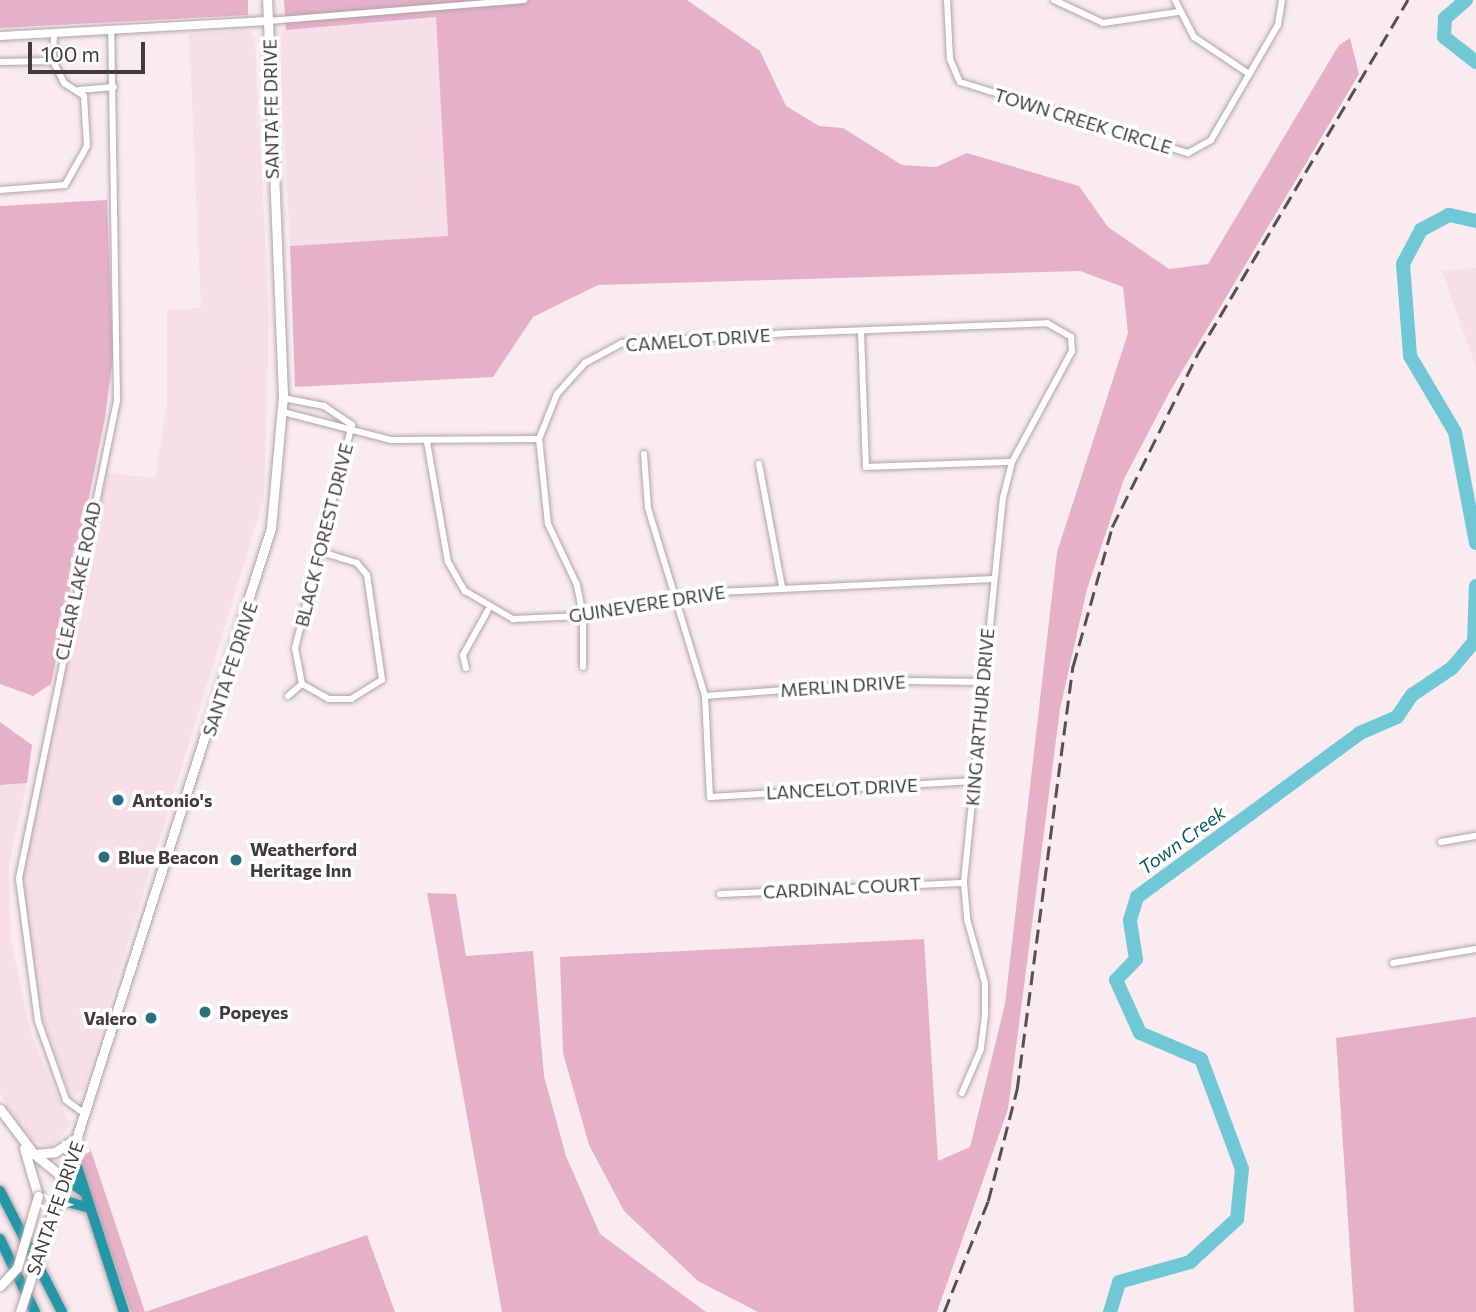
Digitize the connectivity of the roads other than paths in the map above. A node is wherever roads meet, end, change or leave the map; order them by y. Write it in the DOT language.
graph roads {
  1 [pos="267,0"];
  2 [pos="524,0"];
  3 [pos="947,0"];
  4 [pos="1054,0"];
  5 [pos="1175,0"];
  6 [pos="1282,0"];
  7 [pos="1178,12"];
  8 [pos="268,21"];
  9 [pos="111,29"];
  10 [pos="54,33"];
  11 [pos="0,36"];
  12 [pos="52,61"];
  13 [pos="0,62"];
  14 [pos="1249,74"];
  15 [pos="114,87"];
  16 [pos="79,90"];
  17 [pos="0,190"];
  18 [pos="861,332"];
  19 [pos="1072,351"];
  20 [pos="284,398"];
  21 [pos="283,412"];
  22 [pos="352,425"];
  23 [pos="539,439"];
  24 [pos="428,442"];
  25 [pos="644,454"];
  26 [pos="1012,462"];
  27 [pos="759,464"];
  28 [pos="323,552"];
  29 [pos="993,579"];
  30 [pos="782,587"];
  31 [pos="679,599"];
  32 [pos="488,610"];
  33 [pos="583,616"];
  34 [pos="583,667"];
  35 [pos="466,668"];
  36 [pos="981,682"];
  37 [pos="302,684"];
  38 [pos="288,696"];
  39 [pos="705,696"];
  40 [pos="975,781"];
  41 [pos="1476,836"];
  42 [pos="1441,842"];
  43 [pos="964,883"];
  44 [pos="720,894"];
  45 [pos="1476,949"];
  46 [pos="1393,963"];
  47 [pos="962,1093"];
  48 [pos="0,1109"];
  49 [pos="86,1115"];
  50 [pos="79,1136"];
  51 [pos="18,1137"];
  52 [pos="34,1154"];
  53 [pos="73,1154"];
  54 [pos="64,1178"];
  55 [pos="0,1191"];
  56 [pos="84,1192"];
  57 [pos="57,1199"];
  58 [pos="90,1208"];
  59 [pos="0,1239"];
  60 [pos="0,1286"];
  61 [pos="20,1312"];
  62 [pos="35,1312"];
  63 [pos="62,1312"];
  64 [pos="124,1312"];
  1 -- 8 [label="main road, SANTA FE DRIVE"];
  2 -- 8 [label="street"];
  3 -- 14 [label="street, TOWN CREEK CIRCLE"];
  4 -- 7 [label="street"];
  5 -- 7 [label="street"];
  6 -- 14 [label="street, TOWN CREEK CIRCLE"];
  7 -- 14 [label="street"];
  8 -- 9 [label="street"];
  8 -- 20 [label="main road, SANTA FE DRIVE"];
  9 -- 10 [label="street"];
  9 -- 15 [label="street, CLEAR LAKE ROAD"];
  10 -- 11 [label="street"];
  10 -- 12 [label="street"];
  12 -- 13 [label="street"];
  12 -- 16 [label="street"];
  15 -- 16 [label="street"];
  15 -- 49 [label="street, CLEAR LAKE ROAD"];
  16 -- 17 [label="street"];
  18 -- 19 [label="street, CAMELOT DRIVE"];
  18 -- 23 [label="street, CAMELOT DRIVE"];
  18 -- 26 [label="street"];
  19 -- 26 [label="street, KING ARTHUR DRIVE"];
  20 -- 21 [label="main road, SANTA FE DRIVE"];
  20 -- 22 [label="street"];
  21 -- 22 [label="street"];
  21 -- 49 [label="main road, SANTA FE DRIVE"];
  22 -- 24 [label="street"];
  22 -- 28 [label="street, BLACK FOREST DRIVE"];
  23 -- 24 [label="street"];
  23 -- 33 [label="street, CAMELOT DRIVE"];
  24 -- 32 [label="street"];
  25 -- 31 [label="street"];
  26 -- 29 [label="street, KING ARTHUR DRIVE"];
  27 -- 30 [label="street"];
  28 -- 37 [label="street, BLACK FOREST DRIVE"];
  28 -- 37 [label="street"];
  29 -- 30 [label="street, GUINEVERE DRIVE"];
  29 -- 36 [label="street, KING ARTHUR DRIVE"];
  30 -- 31 [label="street, GUINEVERE DRIVE"];
  31 -- 33 [label="street, GUINEVERE DRIVE"];
  31 -- 39 [label="street"];
  32 -- 33 [label="street, GUINEVERE DRIVE"];
  32 -- 35 [label="street"];
  33 -- 34 [label="street, CAMELOT DRIVE"];
  36 -- 39 [label="street, MERLIN DRIVE"];
  36 -- 40 [label="street, KING ARTHUR DRIVE"];
  37 -- 38 [label="street"];
  39 -- 40 [label="street, LANCELOT DRIVE"];
  40 -- 43 [label="street, KING ARTHUR DRIVE"];
  41 -- 42 [label="street"];
  43 -- 44 [label="street, CARDINAL COURT"];
  43 -- 47 [label="street, KING ARTHUR DRIVE"];
  45 -- 46 [label="street"];
  48 -- 51 [label="main road"];
  49 -- 50 [label="main road, SANTA FE DRIVE"];
  50 -- 52 [label="main road"];
  50 -- 53 [label="main road, SANTA FE DRIVE"];
  51 -- 52 [label="main road"];
  51 -- 60 [label="main road, bridge"];
  52 -- 54 [label="main road"];
  53 -- 54 [label="main road, SANTA FE DRIVE"];
  53 -- 56 [label="highway"];
  54 -- 56 [label="highway"];
  54 -- 57 [label="main road, SANTA FE DRIVE"];
  55 -- 63 [label="highway"];
  56 -- 58 [label="highway"];
  57 -- 58 [label="highway"];
  57 -- 61 [label="main road, SANTA FE DRIVE, bridge"];
  58 -- 64 [label="highway"];
  59 -- 62 [label="highway"];
}
